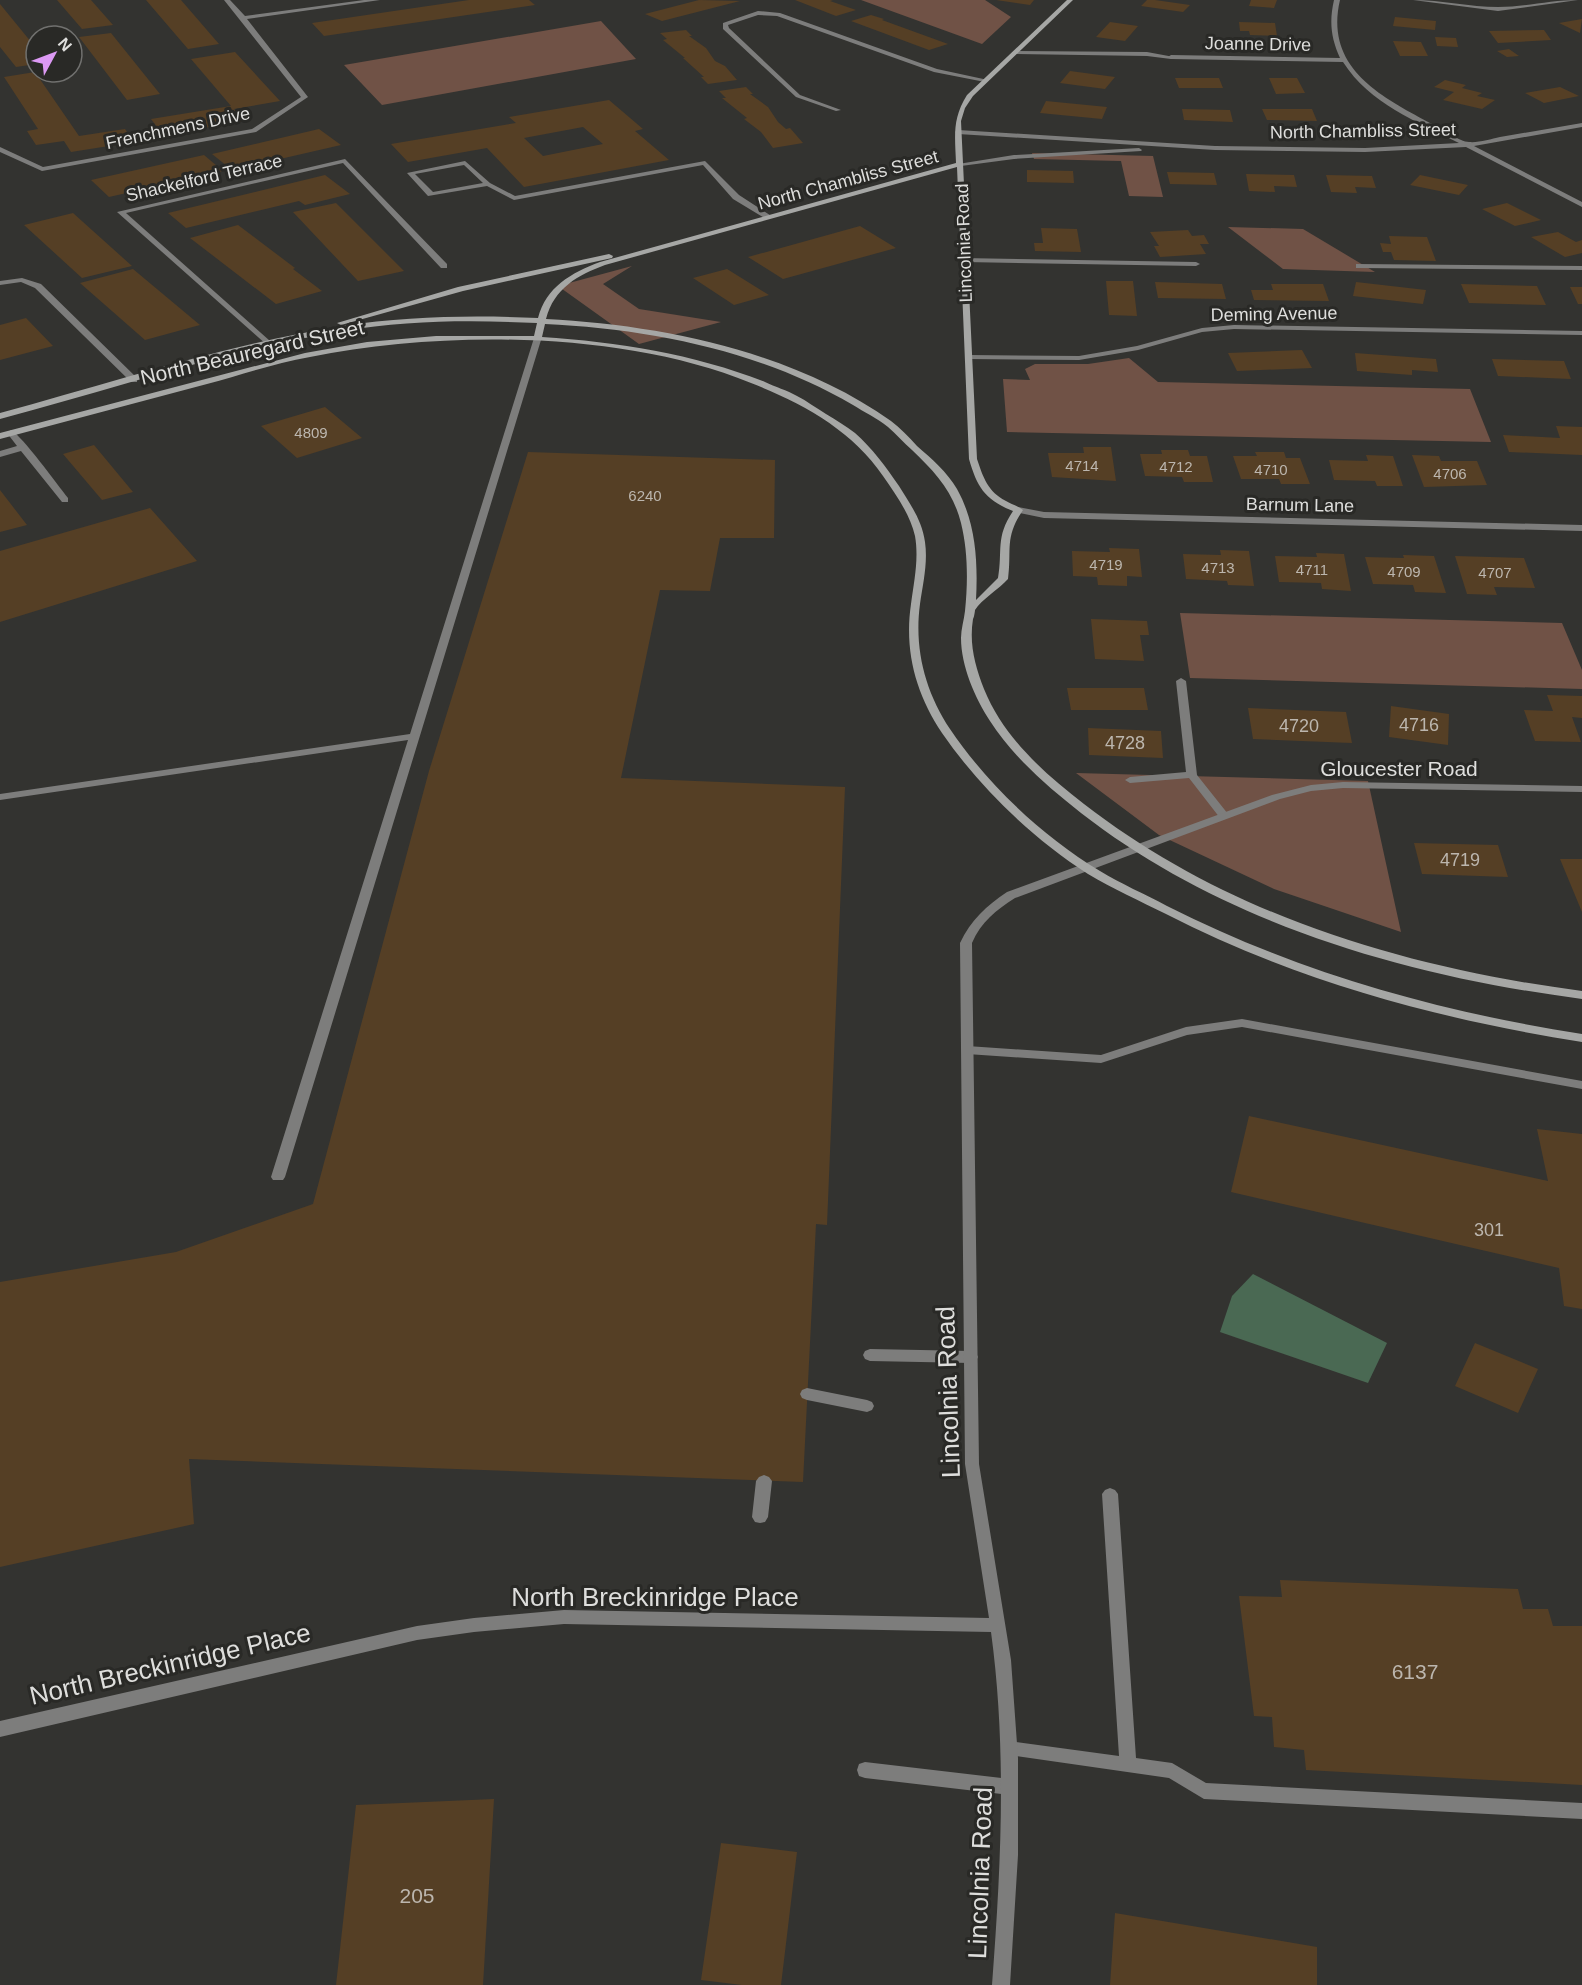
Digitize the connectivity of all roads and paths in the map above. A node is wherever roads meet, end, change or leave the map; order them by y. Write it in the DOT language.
graph roads {
  1 [pos="227,0"];
  2 [pos="377,0"];
  3 [pos="1070,0"];
  4 [pos="1337,0"];
  5 [pos="1416,0"];
  6 [pos="1575,0"];
  7 [pos="244,18"];
  8 [pos="1015,53"];
  9 [pos="1345,60"];
  10 [pos="985,80"];
  11 [pos="838,110"];
  12 [pos="1582,125"];
  13 [pos="958,132"];
  14 [pos="1465,145"];
  15 [pos="1215,148"];
  16 [pos="0,149"];
  17 [pos="961,164"];
  18 [pos="488,184"];
  19 [pos="1582,205"];
  20 [pos="769,217"];
  21 [pos="643,251"];
  22 [pos="965,260"];
  23 [pos="1196,264"];
  24 [pos="444,266"];
  25 [pos="1359,266"];
  26 [pos="1582,268"];
  27 [pos="0,283"];
  28 [pos="543,322"];
  29 [pos="1582,333"];
  30 [pos="537,340"];
  31 [pos="267,343"];
  32 [pos="969,357"];
  33 [pos="134,380"];
  34 [pos="0,416"];
  35 [pos="11,433"];
  36 [pos="0,436"];
  37 [pos="23,447"];
  38 [pos="0,454"];
  39 [pos="65,500"];
  40 [pos="1018,510"];
  41 [pos="1582,528"];
  42 [pos="970,610"];
  43 [pos="1180,681"];
  44 [pos="415,736"];
  45 [pos="1192,775"];
  46 [pos="1130,780"];
  47 [pos="1582,789"];
  48 [pos="0,797"];
  49 [pos="1224,816"];
  50 [pos="1136,849"];
  51 [pos="1087,868"];
  52 [pos="1582,995"];
  53 [pos="1582,1038"];
  54 [pos="967,1050"];
  55 [pos="1582,1085"];
  56 [pos="278,1177"];
  57 [pos="870,1354"];
  58 [pos="971,1357"];
  59 [pos="807,1394"];
  60 [pos="867,1406"];
  61 [pos="764,1481"];
  62 [pos="1110,1494"];
  63 [pos="760,1517"];
  64 [pos="998,1625"];
  65 [pos="0,1729"];
  66 [pos="1009,1749"];
  67 [pos="1128,1764"];
  68 [pos="865,1770"];
  69 [pos="1010,1787"];
  70 [pos="1582,1811"];
  71 [pos="1001,1985"];
  1 -- 7 [label="street, Frenchmens Drive"];
  2 -- 7 [label="street"];
  3 -- 8 [label="main road, Lincolnia Road"];
  4 -- 9 [label="street"];
  5 -- 6 [label="street"];
  7 -- 16 [label="street, Frenchmens Drive"];
  8 -- 9 [label="street, Joanne Drive"];
  8 -- 10 [label="main road, Lincolnia Road"];
  9 -- 14 [label="street"];
  10 -- 11 [label="street"];
  10 -- 13 [label="main road, Lincolnia Road"];
  12 -- 14 [label="street, North Chambliss Street"];
  13 -- 15 [label="street, North Chambliss Street"];
  13 -- 17 [label="main road, Lincolnia Road"];
  14 -- 15 [label="street, North Chambliss Street"];
  14 -- 19 [label="street"];
  15 -- 17 [label="street, North Chambliss Street"];
  17 -- 20 [label="main road, North Chambliss Street"];
  17 -- 22 [label="main road, Lincolnia Road"];
  18 -- 18 [label="street"];
  18 -- 20 [label="street"];
  20 -- 21 [label="main road, North Chambliss Street"];
  21 -- 28 [label="main road, North Chambliss Street"];
  21 -- 31 [label="main road"];
  22 -- 23 [label="street"];
  22 -- 32 [label="main road, Lincolnia Road"];
  24 -- 31 [label="street, Shackelford Terrace"];
  25 -- 26 [label="street"];
  27 -- 33 [label="street"];
  28 -- 30 [label="main road, North Chambliss Street"];
  28 -- 31 [label="main road, North Beauregard Street"];
  28 -- 42 [label="main road, North Beauregard Street"];
  29 -- 32 [label="street, Deming Avenue"];
  30 -- 35 [label="main road, North Beauregard Street"];
  30 -- 44 [label="street"];
  30 -- 51 [label="main road, North Beauregard Street"];
  31 -- 33 [label="main road, North Beauregard Street"];
  32 -- 40 [label="main road, Lincolnia Road"];
  33 -- 34 [label="main road, North Beauregard Street"];
  35 -- 36 [label="main road, North Beauregard Street"];
  35 -- 37 [label="street"];
  37 -- 38 [label="street"];
  37 -- 39 [label="street"];
  40 -- 41 [label="street, Barnum Lane"];
  40 -- 42 [label="main road"];
  42 -- 50 [label="main road, North Beauregard Street"];
  43 -- 45 [label="street"];
  44 -- 48 [label="street"];
  44 -- 56 [label="street"];
  45 -- 46 [label="street"];
  45 -- 49 [label="street"];
  47 -- 49 [label="street, Gloucester Road"];
  49 -- 50 [label="street, Gloucester Road"];
  50 -- 51 [label="street, Gloucester Road"];
  50 -- 52 [label="main road, North Beauregard Street"];
  51 -- 53 [label="main road, North Beauregard Street"];
  51 -- 54 [label="street, Lincolnia Road"];
  54 -- 55 [label="street"];
  54 -- 58 [label="street, Lincolnia Road"];
  57 -- 58 [label="street"];
  58 -- 64 [label="street, Lincolnia Road"];
  59 -- 60 [label="street"];
  61 -- 63 [label="street"];
  62 -- 67 [label="street"];
  64 -- 65 [label="street, North Breckinridge Place"];
  64 -- 66 [label="street, Lincolnia Road"];
  66 -- 67 [label="street"];
  66 -- 69 [label="street, Lincolnia Road"];
  67 -- 70 [label="street"];
  68 -- 69 [label="street"];
  69 -- 71 [label="street, Lincolnia Road"];
}
